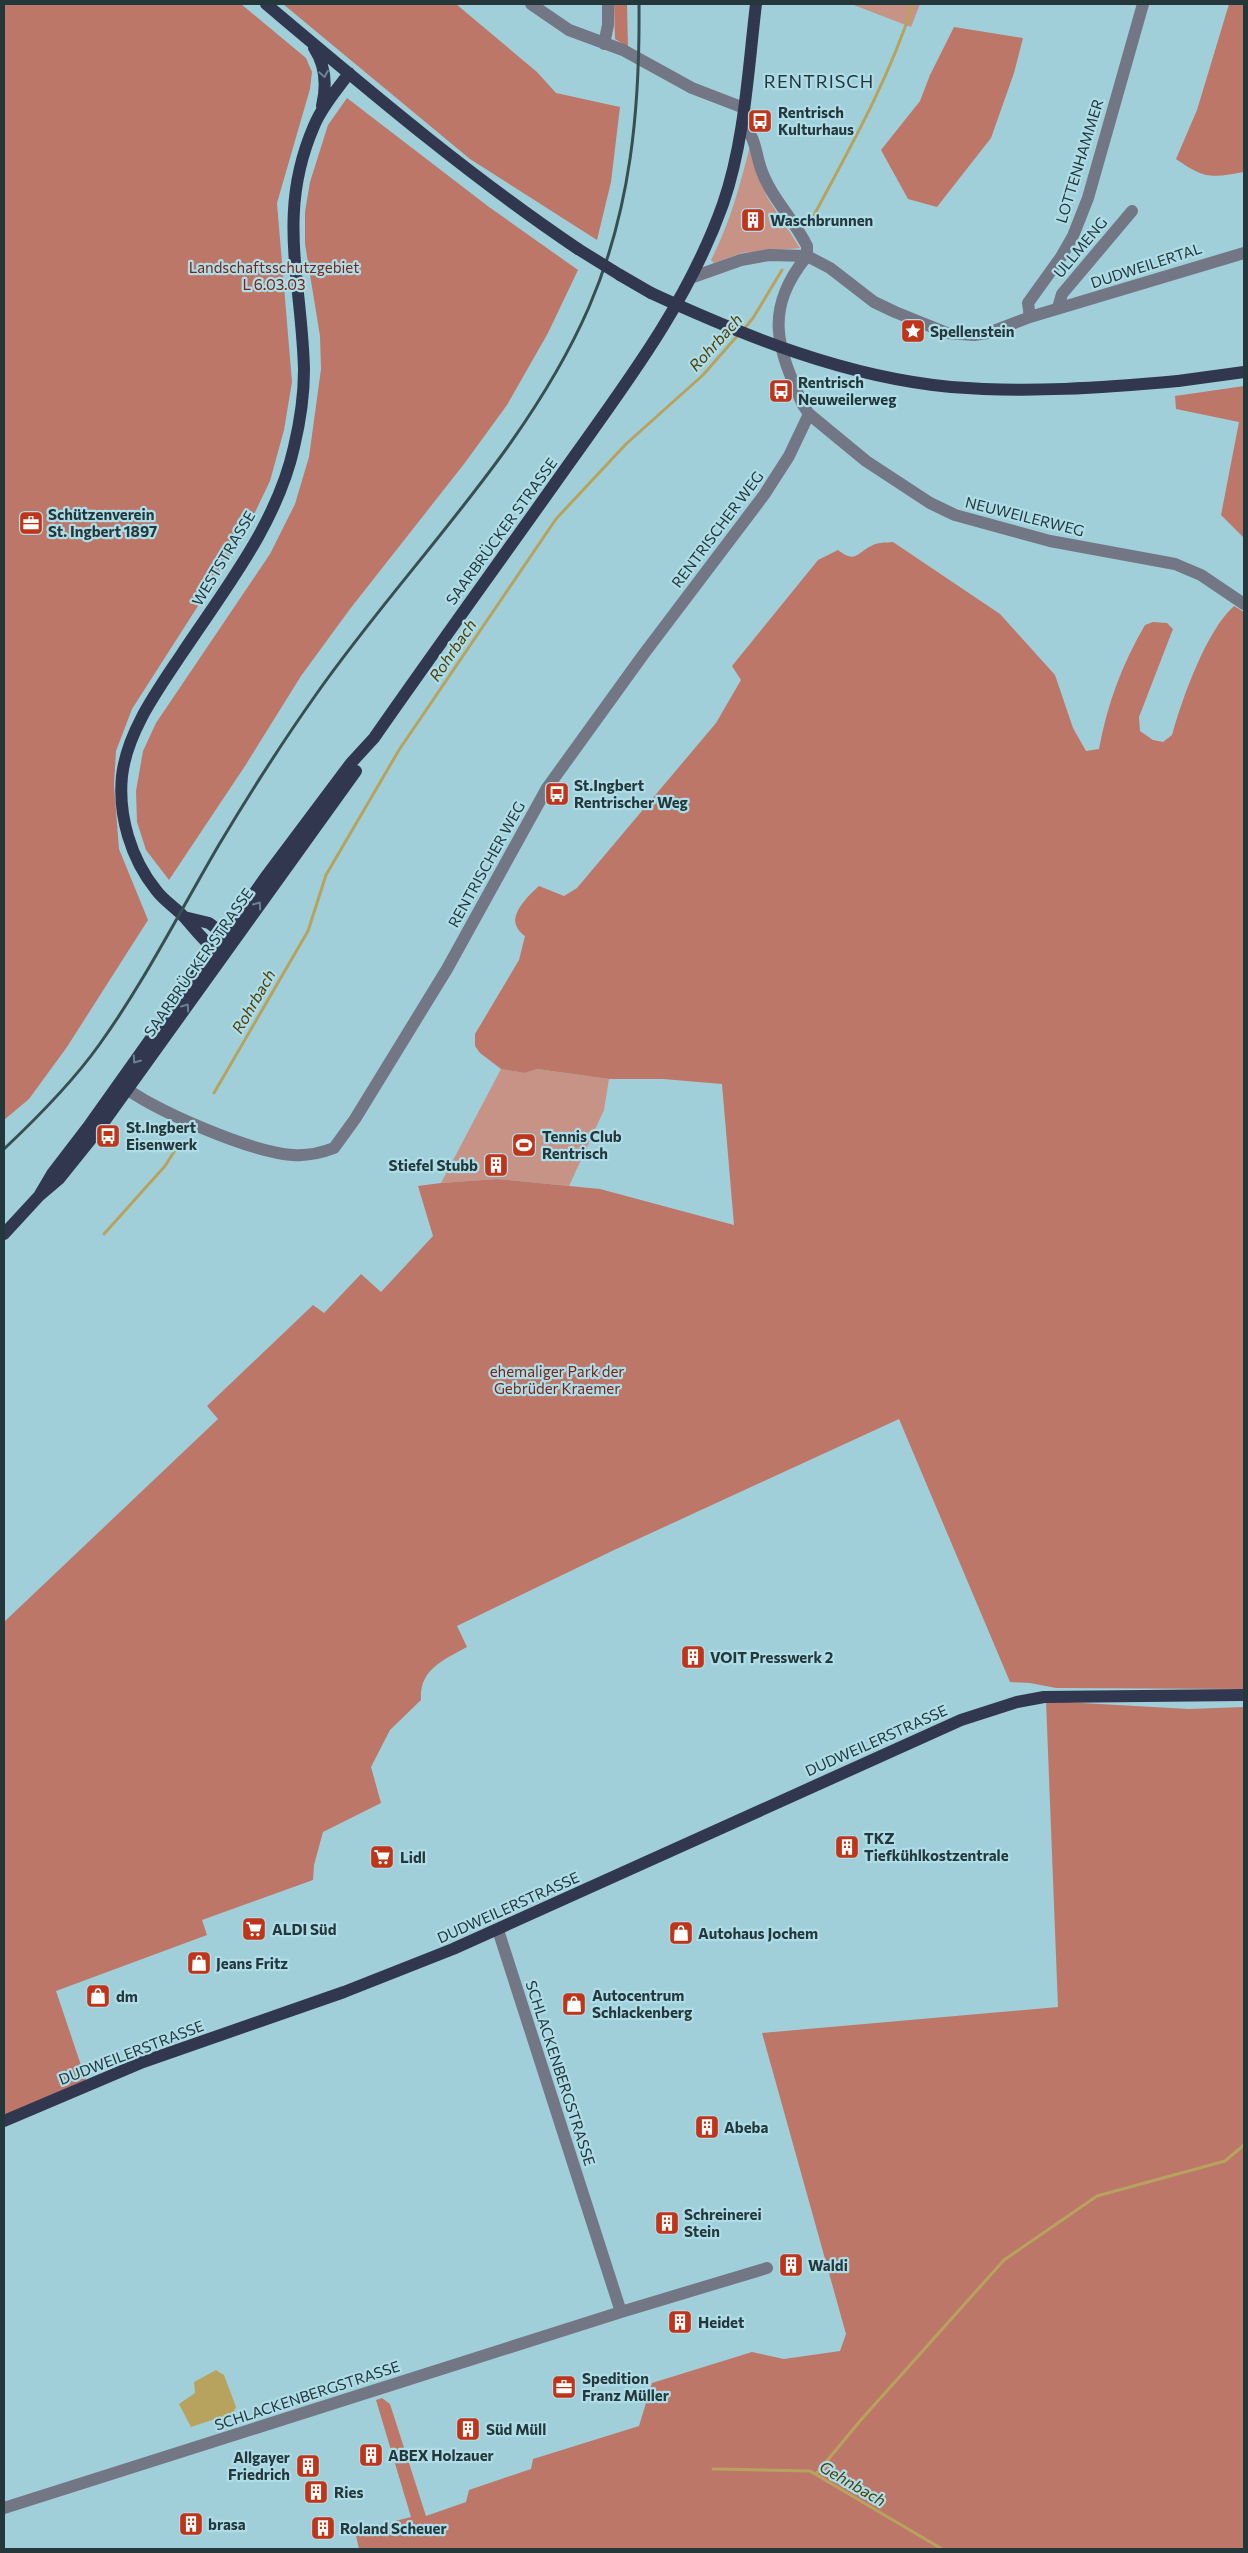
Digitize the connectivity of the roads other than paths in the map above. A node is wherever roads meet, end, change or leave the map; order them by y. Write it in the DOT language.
graph roads {
  1 [pos="266,4"];
  2 [pos="531,4"];
  3 [pos="608,4"];
  4 [pos="756,4"];
  5 [pos="1142,4"];
  6 [pos="309,40"];
  7 [pos="604,44"];
  8 [pos="349,74"];
  9 [pos="744,108"];
  10 [pos="321,110"];
  11 [pos="742,124"];
  12 [pos="1132,211"];
  13 [pos="1244,253"];
  14 [pos="807,256"];
  15 [pos="692,277"];
  16 [pos="1058,308"];
  17 [pos="1030,317"];
  18 [pos="1244,372"];
  19 [pos="809,414"];
  20 [pos="1244,604"];
  21 [pos="374,738"];
  22 [pos="184,917"];
  23 [pos="225,932"];
  24 [pos="230,945"];
  25 [pos="214,948"];
  26 [pos="124,1087"];
  27 [pos="4,1234"];
  28 [pos="1244,1695"];
  29 [pos="498,1930"];
  30 [pos="4,2121"];
  31 [pos="767,2268"];
  32 [pos="620,2312"];
  33 [pos="4,2508"];
  1 -- 6 [label="main road"];
  2 -- 7 [label="street"];
  3 -- 7 [label="street"];
  4 -- 9 [label="main road, SAARBRÜCKER STRASSE"];
  5 -- 17 [label="street, LOTTENHAMMER"];
  6 -- 8 [label="main road"];
  6 -- 10 [label="main road, one-way"];
  7 -- 9 [label="street"];
  8 -- 10 [label="main road, WESTSTRASSE"];
  8 -- 18 [label="main road, bridge"];
  9 -- 11 [label="main road, SAARBRÜCKER STRASSE"];
  10 -- 22 [label="main road, WESTSTRASSE"];
  11 -- 14 [label="street"];
  11 -- 15 [label="main road, SAARBRÜCKER STRASSE"];
  12 -- 16 [label="street, ULLMENG"];
  13 -- 16 [label="street, DUDWEILERTAL"];
  14 -- 15 [label="street"];
  14 -- 17 [label="street, DUDWEILERTAL"];
  14 -- 19 [label="street, NEUWEILERWEG"];
  15 -- 21 [label="main road, SAARBRÜCKER STRASSE"];
  16 -- 17 [label="street, DUDWEILERTAL"];
  19 -- 20 [label="street, NEUWEILERWEG"];
  19 -- 26 [label="street, RENTRISCHER WEG"];
  21 -- 23 [label="main road, SAARBRÜCKER STRASSE"];
  24 -- 21 [label="main road, SAARBRÜCKER STRASSE, one-way"];
  22 -- 23 [label="main road"];
  22 -- 25 [label="main road, WESTSTRASSE"];
  23 -- 24 [label="main road"];
  23 -- 25 [label="main road, SAARBRÜCKER STRASSE"];
  24 -- 25 [label="main road"];
  26 -- 24 [label="main road, SAARBRÜCKER STRASSE, one-way"];
  25 -- 26 [label="main road, SAARBRÜCKER STRASSE, one-way"];
  26 -- 27 [label="main road, SAARBRÜCKER STRASSE"];
  28 -- 29 [label="main road, DUDWEILERSTRASSE"];
  29 -- 30 [label="main road, DUDWEILERSTRASSE"];
  29 -- 32 [label="street, SCHLACKENBERGSTRASSE"];
  31 -- 32 [label="street, SCHLACKENBERGSTRASSE"];
  32 -- 33 [label="street, SCHLACKENBERGSTRASSE"];
}
